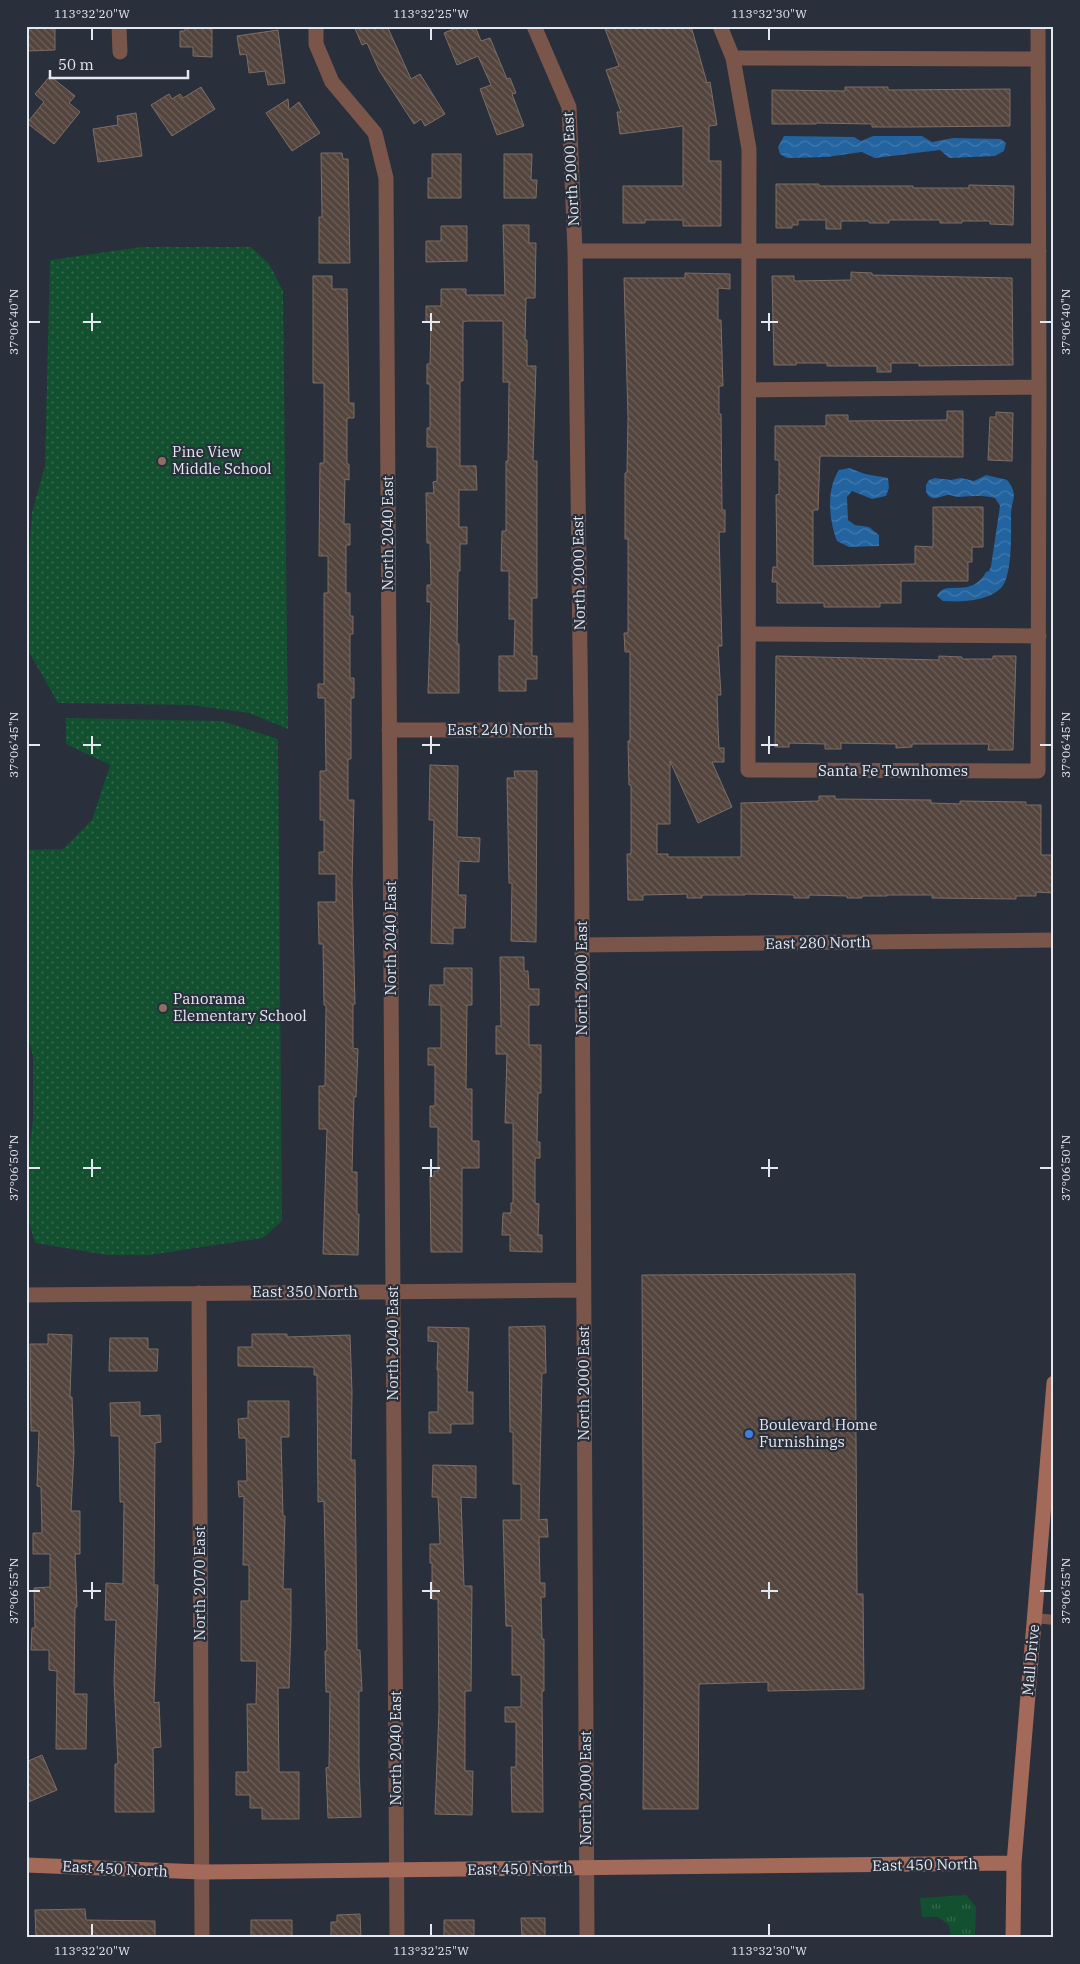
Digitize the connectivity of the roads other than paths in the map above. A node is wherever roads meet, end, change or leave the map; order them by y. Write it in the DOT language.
graph roads {
  1 [pos="119,26"];
  2 [pos="316,26"];
  3 [pos="534,26"];
  4 [pos="720,26"];
  5 [pos="1038,26"];
  6 [pos="120,52"];
  7 [pos="733,58"];
  8 [pos="1038,59"];
  9 [pos="748,250"];
  10 [pos="574,251"];
  11 [pos="1039,251"];
  12 [pos="1039,387"];
  13 [pos="749,390"];
  14 [pos="1046,532"];
  15 [pos="1046,560"];
  16 [pos="748,634"];
  17 [pos="1039,636"];
  18 [pos="389,730"];
  19 [pos="581,730"];
  20 [pos="1054,940"];
  21 [pos="582,945"];
  22 [pos="584,1290"];
  23 [pos="393,1292"];
  24 [pos="199,1293"];
  25 [pos="26,1294"];
  26 [pos="1054,1383"];
  27 [pos="1034,1618"];
  28 [pos="1054,1620"];
  29 [pos="1014,1864"];
  30 [pos="26,1865"];
  31 [pos="586,1868"];
  32 [pos="397,1870"];
  33 [pos="202,1872"];
  34 [pos="202,1938"];
  35 [pos="397,1938"];
  36 [pos="587,1938"];
  37 [pos="1014,1938"];
  1 -- 6 [label="street"];
  2 -- 18 [label="street, North 2040 East"];
  3 -- 10 [label="street, North 2000 East"];
  4 -- 7 [label="street"];
  5 -- 8 [label="street"];
  7 -- 8 [label="street"];
  7 -- 9 [label="street"];
  8 -- 11 [label="street"];
  9 -- 10 [label="street"];
  9 -- 11 [label="street"];
  9 -- 13 [label="street"];
  10 -- 19 [label="street, North 2000 East"];
  11 -- 12 [label="street"];
  12 -- 13 [label="street"];
  12 -- 14 [label="street"];
  13 -- 16 [label="street"];
  14 -- 15 [label="street"];
  15 -- 17 [label="street"];
  16 -- 17 [label="street"];
  16 -- 17 [label="street, Santa Fe Townhomes"];
  18 -- 19 [label="street, East 240 North"];
  18 -- 23 [label="street, North 2040 East"];
  19 -- 21 [label="street, North 2000 East"];
  20 -- 21 [label="street, East 280 North"];
  21 -- 22 [label="street, North 2000 East"];
  22 -- 23 [label="street, East 350 North"];
  22 -- 31 [label="street, North 2000 East"];
  23 -- 24 [label="street, East 350 North"];
  23 -- 32 [label="street, North 2040 East"];
  24 -- 25 [label="street, East 350 North"];
  24 -- 33 [label="street, North 2070 East"];
  26 -- 27 [label="street, Mall Drive"];
  27 -- 28 [label="lane"];
  27 -- 29 [label="street, Mall Drive"];
  29 -- 31 [label="street, East 450 North"];
  29 -- 37 [label="street, Mall Drive"];
  30 -- 33 [label="street, East 450 North"];
  31 -- 32 [label="street, East 450 North"];
  31 -- 36 [label="street, North 2000 East"];
  32 -- 33 [label="street, East 450 North"];
  32 -- 35 [label="street, North 2040 East"];
  33 -- 34 [label="street, North 2070 East"];
}
